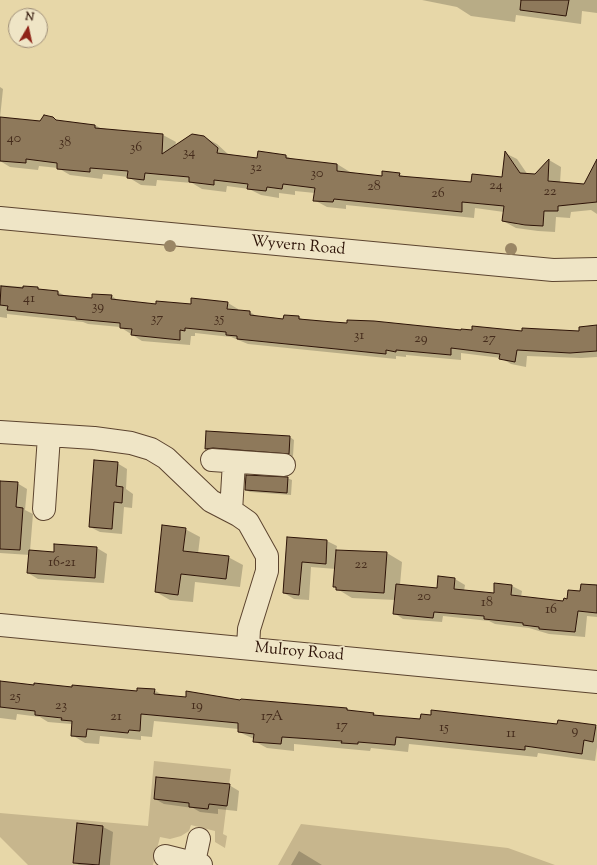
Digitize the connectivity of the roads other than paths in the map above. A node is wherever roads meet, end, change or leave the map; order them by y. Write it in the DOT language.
graph roads {
  1 [pos="0,218"];
  2 [pos="597,269"];
  3 [pos="0,432"];
  4 [pos="49,436"];
  5 [pos="212,460"];
  6 [pos="234,462"];
  7 [pos="284,465"];
  8 [pos="44,509"];
  9 [pos="231,511"];
  10 [pos="0,625"];
  11 [pos="248,648"];
  12 [pos="597,682"];
  13 [pos="199,839"];
  14 [pos="165,856"];
  15 [pos="198,864"];
  1 -- 2 [label="street, Wyvern Road"];
  3 -- 4 [label="street"];
  4 -- 8 [label="street"];
  4 -- 9 [label="street"];
  5 -- 6 [label="street"];
  6 -- 7 [label="street"];
  6 -- 9 [label="street"];
  9 -- 11 [label="street"];
  10 -- 11 [label="street, Mulroy Road"];
  11 -- 12 [label="street, Mulroy Road"];
  13 -- 15 [label="street"];
  14 -- 15 [label="street"];
}
